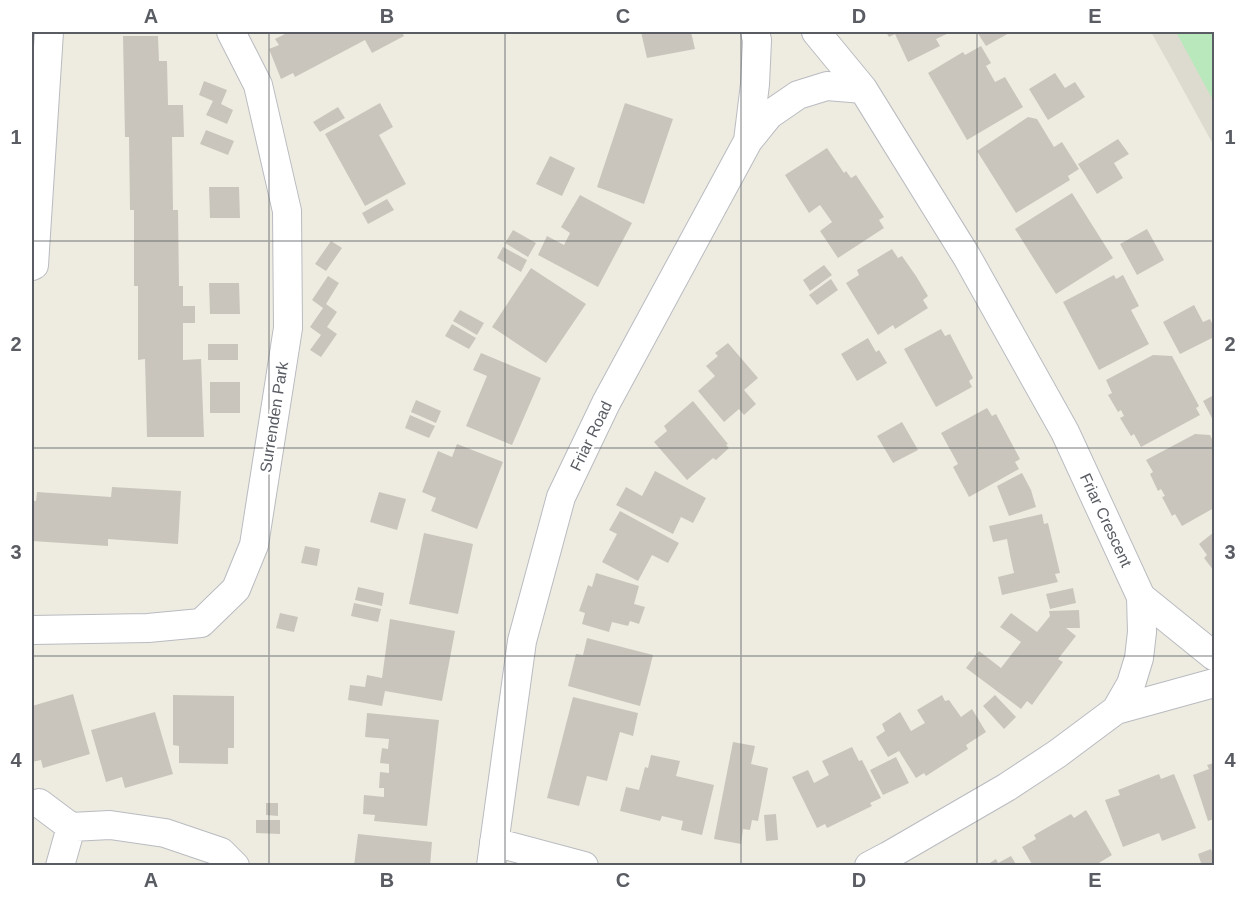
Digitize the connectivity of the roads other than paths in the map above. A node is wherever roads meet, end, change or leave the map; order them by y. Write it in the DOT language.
graph roads {
  1 [pos="49,32"];
  2 [pos="231,32"];
  3 [pos="756,32"];
  4 [pos="816,32"];
  5 [pos="863,89"];
  6 [pos="748,141"];
  7 [pos="32,266"];
  8 [pos="1141,597"];
  9 [pos="32,630"];
  10 [pos="1215,656"];
  11 [pos="1215,683"];
  12 [pos="1116,710"];
  13 [pos="39,802"];
  14 [pos="71,827"];
  15 [pos="493,854"];
  16 [pos="60,866"];
  17 [pos="235,866"];
  18 [pos="584,866"];
  19 [pos="869,866"];
  1 -- 7 [label="street"];
  2 -- 9 [label="street, Surrenden Park"];
  3 -- 6 [label="street, Friar Road"];
  4 -- 5 [label="street, Friar Crescent"];
  5 -- 6 [label="street"];
  5 -- 8 [label="street, Friar Crescent"];
  6 -- 15 [label="street, Friar Road"];
  8 -- 10 [label="street"];
  8 -- 12 [label="street, Friar Crescent"];
  11 -- 12 [label="street"];
  12 -- 19 [label="street, Friar Crescent"];
  13 -- 14 [label="street"];
  14 -- 16 [label="street"];
  14 -- 17 [label="street"];
  15 -- 18 [label="street"];
}
